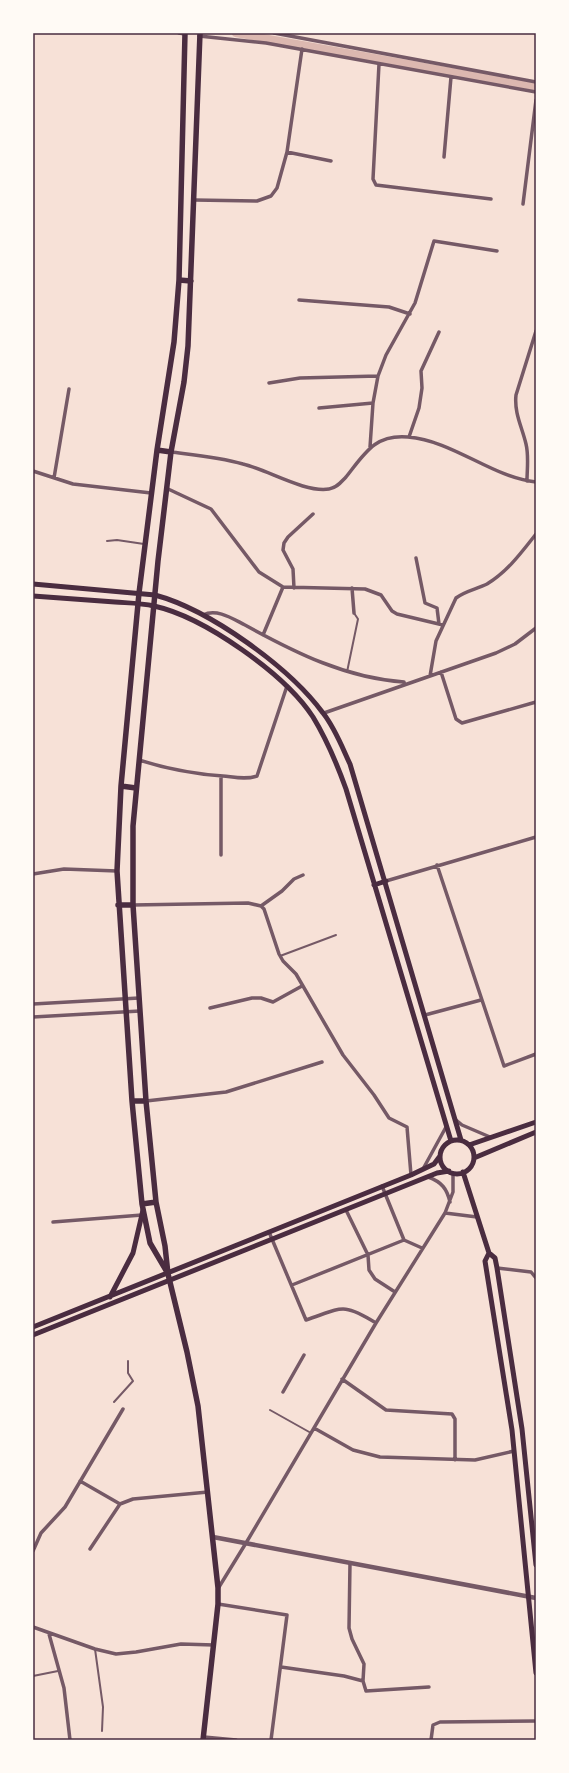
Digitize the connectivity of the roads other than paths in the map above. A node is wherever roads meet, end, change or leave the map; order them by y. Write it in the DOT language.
graph roads {
  1 [pos="183,33"];
  2 [pos="274,33"];
  3 [pos="200,35"];
  4 [pos="302,50"];
  5 [pos="379,64"];
  6 [pos="451,76"];
  7 [pos="536,82"];
  8 [pos="536,92"];
  9 [pos="536,100"];
  10 [pos="287,152"];
  11 [pos="444,157"];
  12 [pos="331,161"];
  13 [pos="491,199"];
  14 [pos="194,200"];
  15 [pos="523,204"];
  16 [pos="497,251"];
  17 [pos="178,280"];
  18 [pos="191,281"];
  19 [pos="299,300"];
  20 [pos="410,314"];
  21 [pos="536,331"];
  22 [pos="439,332"];
  23 [pos="378,376"];
  24 [pos="269,383"];
  25 [pos="69,389"];
  26 [pos="373,403"];
  27 [pos="318,408"];
  28 [pos="409,437"];
  29 [pos="370,447"];
  30 [pos="157,450"];
  31 [pos="171,452"];
  32 [pos="34,473"];
  33 [pos="54,478"];
  34 [pos="527,481"];
  35 [pos="536,482"];
  36 [pos="166,488"];
  37 [pos="151,493"];
  38 [pos="312,514"];
  39 [pos="536,534"];
  40 [pos="107,540"];
  41 [pos="145,544"];
  42 [pos="416,558"];
  43 [pos="33,584"];
  44 [pos="284,588"];
  45 [pos="294,588"];
  46 [pos="352,588"];
  47 [pos="139,593"];
  48 [pos="155,595"];
  49 [pos="33,596"];
  50 [pos="138,604"];
  51 [pos="154,606"];
  52 [pos="354,613"];
  53 [pos="203,615"];
  54 [pos="441,625"];
  55 [pos="536,628"];
  56 [pos="263,635"];
  57 [pos="441,672"];
  58 [pos="347,673"];
  59 [pos="430,676"];
  60 [pos="407,683"];
  61 [pos="287,686"];
  62 [pos="536,702"];
  63 [pos="324,713"];
  64 [pos="313,717"];
  65 [pos="139,760"];
  66 [pos="221,776"];
  67 [pos="121,786"];
  68 [pos="136,788"];
  69 [pos="362,804"];
  70 [pos="352,808"];
  71 [pos="536,837"];
  72 [pos="221,855"];
  73 [pos="437,865"];
  74 [pos="117,871"];
  75 [pos="33,874"];
  76 [pos="303,875"];
  77 [pos="386,881"];
  78 [pos="374,885"];
  79 [pos="118,905"];
  80 [pos="133,905"];
  81 [pos="261,906"];
  82 [pos="336,935"];
  83 [pos="403,940"];
  84 [pos="392,943"];
  85 [pos="280,956"];
  86 [pos="302,986"];
  87 [pos="139,998"];
  88 [pos="126,999"];
  89 [pos="481,1000"];
  90 [pos="33,1004"];
  91 [pos="210,1008"];
  92 [pos="140,1011"];
  93 [pos="127,1012"];
  94 [pos="425,1015"];
  95 [pos="33,1017"];
  96 [pos="416,1018"];
  97 [pos="436,1052"];
  98 [pos="536,1054"];
  99 [pos="427,1056"];
  100 [pos="322,1062"];
  101 [pos="132,1101"];
  102 [pos="146,1101"];
  103 [pos="455,1119"];
  104 [pos="536,1122"];
  105 [pos="447,1126"];
  106 [pos="536,1132"];
  107 [pos="493,1137"];
  108 [pos="461,1140"];
  109 [pos="451,1141"];
  110 [pos="469,1145"];
  111 [pos="440,1156"];
  112 [pos="474,1158"];
  113 [pos="422,1169"];
  114 [pos="451,1172"];
  115 [pos="463,1172"];
  116 [pos="411,1175"];
  117 [pos="427,1177"];
  118 [pos="382,1186"];
  119 [pos="385,1194"];
  120 [pos="156,1202"];
  121 [pos="450,1204"];
  122 [pos="142,1209"];
  123 [pos="346,1210"];
  124 [pos="445,1213"];
  125 [pos="477,1217"];
  126 [pos="53,1222"];
  127 [pos="269,1232"];
  128 [pos="272,1239"];
  129 [pos="404,1240"];
  130 [pos="422,1248"];
  131 [pos="489,1252"];
  132 [pos="368,1255"];
  133 [pos="497,1268"];
  134 [pos="168,1274"];
  135 [pos="536,1278"];
  136 [pos="170,1280"];
  137 [pos="292,1285"];
  138 [pos="395,1292"];
  139 [pos="110,1297"];
  140 [pos="376,1323"];
  141 [pos="33,1327"];
  142 [pos="33,1335"];
  143 [pos="304,1355"];
  144 [pos="128,1361"];
  145 [pos="342,1379"];
  146 [pos="283,1392"];
  147 [pos="114,1402"];
  148 [pos="123,1409"];
  149 [pos="270,1410"];
  150 [pos="314,1428"];
  151 [pos="311,1433"];
  152 [pos="524,1450"];
  153 [pos="514,1451"];
  154 [pos="455,1460"];
  155 [pos="80,1481"];
  156 [pos="208,1492"];
  157 [pos="120,1504"];
  158 [pos="534,1526"];
  159 [pos="522,1534"];
  160 [pos="213,1537"];
  161 [pos="246,1543"];
  162 [pos="90,1549"];
  163 [pos="33,1551"];
  164 [pos="350,1563"];
  165 [pos="536,1565"];
  166 [pos="218,1588"];
  167 [pos="529,1598"];
  168 [pos="536,1598"];
  169 [pos="218,1604"];
  170 [pos="33,1627"];
  171 [pos="49,1634"];
  172 [pos="214,1645"];
  173 [pos="95,1649"];
  174 [pos="281,1667"];
  175 [pos="60,1671"];
  176 [pos="536,1673"];
  177 [pos="33,1676"];
  178 [pos="363,1681"];
  179 [pos="429,1687"];
  180 [pos="536,1721"];
  181 [pos="102,1731"];
  182 [pos="204,1738"];
  183 [pos="70,1740"];
  184 [pos="236,1740"];
  185 [pos="271,1740"];
  186 [pos="431,1740"];
  1 -- 17 [label="main road"];
  2 -- 7 [label="street"];
  3 -- 4 [label="street"];
  3 -- 14 [label="main road"];
  4 -- 5 [label="street"];
  4 -- 10 [label="street"];
  5 -- 6 [label="street"];
  5 -- 13 [label="street"];
  6 -- 8 [label="street"];
  6 -- 11 [label="street"];
  9 -- 15 [label="street"];
  10 -- 12 [label="street"];
  10 -- 14 [label="street"];
  14 -- 18 [label="main road"];
  16 -- 20 [label="street"];
  17 -- 18 [label="main road"];
  17 -- 30 [label="main road"];
  18 -- 31 [label="main road"];
  19 -- 20 [label="street"];
  20 -- 23 [label="street"];
  21 -- 34 [label="street"];
  22 -- 28 [label="street"];
  23 -- 24 [label="street"];
  23 -- 26 [label="street"];
  25 -- 33 [label="street"];
  26 -- 27 [label="street"];
  26 -- 29 [label="street"];
  28 -- 29 [label="street"];
  28 -- 34 [label="street"];
  29 -- 31 [label="street"];
  30 -- 31 [label="main road"];
  30 -- 37 [label="main road"];
  31 -- 36 [label="main road"];
  32 -- 33 [label="street"];
  33 -- 37 [label="street"];
  34 -- 35 [label="street"];
  36 -- 44 [label="street"];
  36 -- 48 [label="main road"];
  37 -- 41 [label="main road"];
  38 -- 45 [label="street"];
  39 -- 54 [label="street"];
  40 -- 41 [label="lane"];
  41 -- 47 [label="main road"];
  42 -- 54 [label="street"];
  43 -- 47 [label="main road"];
  44 -- 45 [label="street"];
  44 -- 56 [label="street"];
  45 -- 46 [label="street"];
  46 -- 52 [label="street"];
  46 -- 54 [label="street"];
  47 -- 48 [label="main road"];
  47 -- 50 [label="main road"];
  48 -- 51 [label="main road"];
  48 -- 53 [label="main road"];
  49 -- 50 [label="main road"];
  50 -- 51 [label="main road"];
  50 -- 67 [label="main road"];
  51 -- 61 [label="main road"];
  51 -- 65 [label="main road"];
  52 -- 58 [label="lane"];
  53 -- 56 [label="street"];
  53 -- 63 [label="main road"];
  54 -- 59 [label="street"];
  55 -- 57 [label="street"];
  56 -- 58 [label="street"];
  57 -- 59 [label="street"];
  57 -- 62 [label="street"];
  58 -- 60 [label="street"];
  59 -- 60 [label="street"];
  60 -- 63 [label="street"];
  61 -- 64 [label="main road"];
  61 -- 66 [label="street"];
  63 -- 64 [label="main road"];
  63 -- 69 [label="main road"];
  64 -- 70 [label="main road"];
  65 -- 66 [label="street"];
  65 -- 68 [label="main road"];
  66 -- 72 [label="street"];
  67 -- 68 [label="main road"];
  67 -- 74 [label="main road"];
  68 -- 80 [label="main road"];
  69 -- 70 [label="main road"];
  69 -- 77 [label="main road"];
  70 -- 78 [label="main road"];
  71 -- 73 [label="street"];
  73 -- 77 [label="street"];
  73 -- 89 [label="street"];
  74 -- 75 [label="street"];
  74 -- 79 [label="main road"];
  76 -- 81 [label="street"];
  77 -- 78 [label="main road"];
  77 -- 83 [label="main road"];
  78 -- 84 [label="main road"];
  79 -- 80 [label="main road"];
  79 -- 88 [label="main road"];
  80 -- 81 [label="street"];
  80 -- 87 [label="main road"];
  81 -- 85 [label="street"];
  82 -- 85 [label="lane"];
  83 -- 84 [label="main road"];
  83 -- 94 [label="main road"];
  84 -- 96 [label="main road"];
  85 -- 86 [label="street"];
  86 -- 91 [label="street"];
  86 -- 116 [label="street"];
  87 -- 88 [label="street"];
  87 -- 92 [label="main road"];
  88 -- 90 [label="street"];
  88 -- 93 [label="main road"];
  89 -- 94 [label="street"];
  89 -- 98 [label="street"];
  92 -- 93 [label="street"];
  92 -- 102 [label="main road"];
  93 -- 95 [label="street"];
  93 -- 101 [label="main road"];
  94 -- 96 [label="main road"];
  94 -- 97 [label="main road"];
  96 -- 99 [label="main road"];
  97 -- 99 [label="main road"];
  97 -- 103 [label="main road"];
  99 -- 105 [label="main road"];
  100 -- 102 [label="street"];
  101 -- 102 [label="main road"];
  101 -- 122 [label="main road"];
  102 -- 120 [label="main road"];
  103 -- 107 [label="street"];
  103 -- 108 [label="main road"];
  104 -- 107 [label="main road"];
  105 -- 109 [label="main road"];
  105 -- 113 [label="street"];
  106 -- 112 [label="main road"];
  107 -- 110 [label="main road"];
  108 -- 109 [label="main road"];
  108 -- 110 [label="main road"];
  109 -- 111 [label="main road"];
  110 -- 112 [label="main road"];
  111 -- 113 [label="main road"];
  111 -- 114 [label="main road"];
  112 -- 115 [label="main road"];
  113 -- 116 [label="main road"];
  114 -- 115 [label="main road"];
  114 -- 117 [label="main road"];
  114 -- 121 [label="street"];
  115 -- 125 [label="main road"];
  116 -- 118 [label="main road"];
  117 -- 119 [label="main road"];
  117 -- 121 [label="street"];
  118 -- 119 [label="street"];
  118 -- 127 [label="main road"];
  119 -- 123 [label="main road"];
  119 -- 129 [label="street"];
  120 -- 122 [label="main road"];
  120 -- 134 [label="main road"];
  121 -- 124 [label="street"];
  122 -- 126 [label="street"];
  122 -- 134 [label="main road"];
  122 -- 139 [label="main road"];
  123 -- 128 [label="main road"];
  123 -- 132 [label="street"];
  124 -- 125 [label="street"];
  124 -- 130 [label="street"];
  125 -- 131 [label="main road"];
  127 -- 128 [label="street"];
  127 -- 134 [label="main road"];
  128 -- 136 [label="main road"];
  128 -- 137 [label="street"];
  129 -- 130 [label="street"];
  129 -- 132 [label="street"];
  130 -- 138 [label="street"];
  131 -- 133 [label="main road"];
  131 -- 153 [label="main road"];
  132 -- 137 [label="street"];
  132 -- 138 [label="street"];
  133 -- 135 [label="street"];
  133 -- 152 [label="main road"];
  134 -- 136 [label="main road"];
  134 -- 139 [label="main road"];
  136 -- 142 [label="main road"];
  136 -- 156 [label="main road"];
  137 -- 140 [label="street"];
  138 -- 140 [label="street"];
  139 -- 141 [label="main road"];
  140 -- 145 [label="street"];
  143 -- 146 [label="street"];
  144 -- 147 [label="lane"];
  145 -- 150 [label="street"];
  145 -- 154 [label="street"];
  148 -- 155 [label="street"];
  149 -- 151 [label="lane"];
  150 -- 151 [label="street"];
  150 -- 154 [label="street"];
  151 -- 161 [label="street"];
  152 -- 153 [label="main road"];
  152 -- 158 [label="main road"];
  153 -- 154 [label="street"];
  153 -- 159 [label="main road"];
  155 -- 157 [label="street"];
  155 -- 163 [label="street"];
  156 -- 157 [label="street"];
  156 -- 160 [label="main road"];
  157 -- 162 [label="street"];
  158 -- 159 [label="main road"];
  158 -- 165 [label="main road"];
  159 -- 167 [label="main road"];
  160 -- 161 [label="street"];
  160 -- 166 [label="main road"];
  161 -- 164 [label="street"];
  161 -- 166 [label="street"];
  164 -- 167 [label="street"];
  164 -- 178 [label="street"];
  166 -- 169 [label="main road"];
  167 -- 168 [label="street"];
  167 -- 176 [label="main road"];
  169 -- 172 [label="main road"];
  169 -- 174 [label="street"];
  170 -- 171 [label="street"];
  171 -- 173 [label="street"];
  171 -- 175 [label="street"];
  172 -- 173 [label="street"];
  172 -- 182 [label="main road"];
  173 -- 181 [label="lane"];
  174 -- 178 [label="street"];
  174 -- 185 [label="street"];
  175 -- 177 [label="lane"];
  175 -- 183 [label="street"];
  178 -- 179 [label="street"];
  180 -- 186 [label="street"];
  182 -- 184 [label="street"];
}
